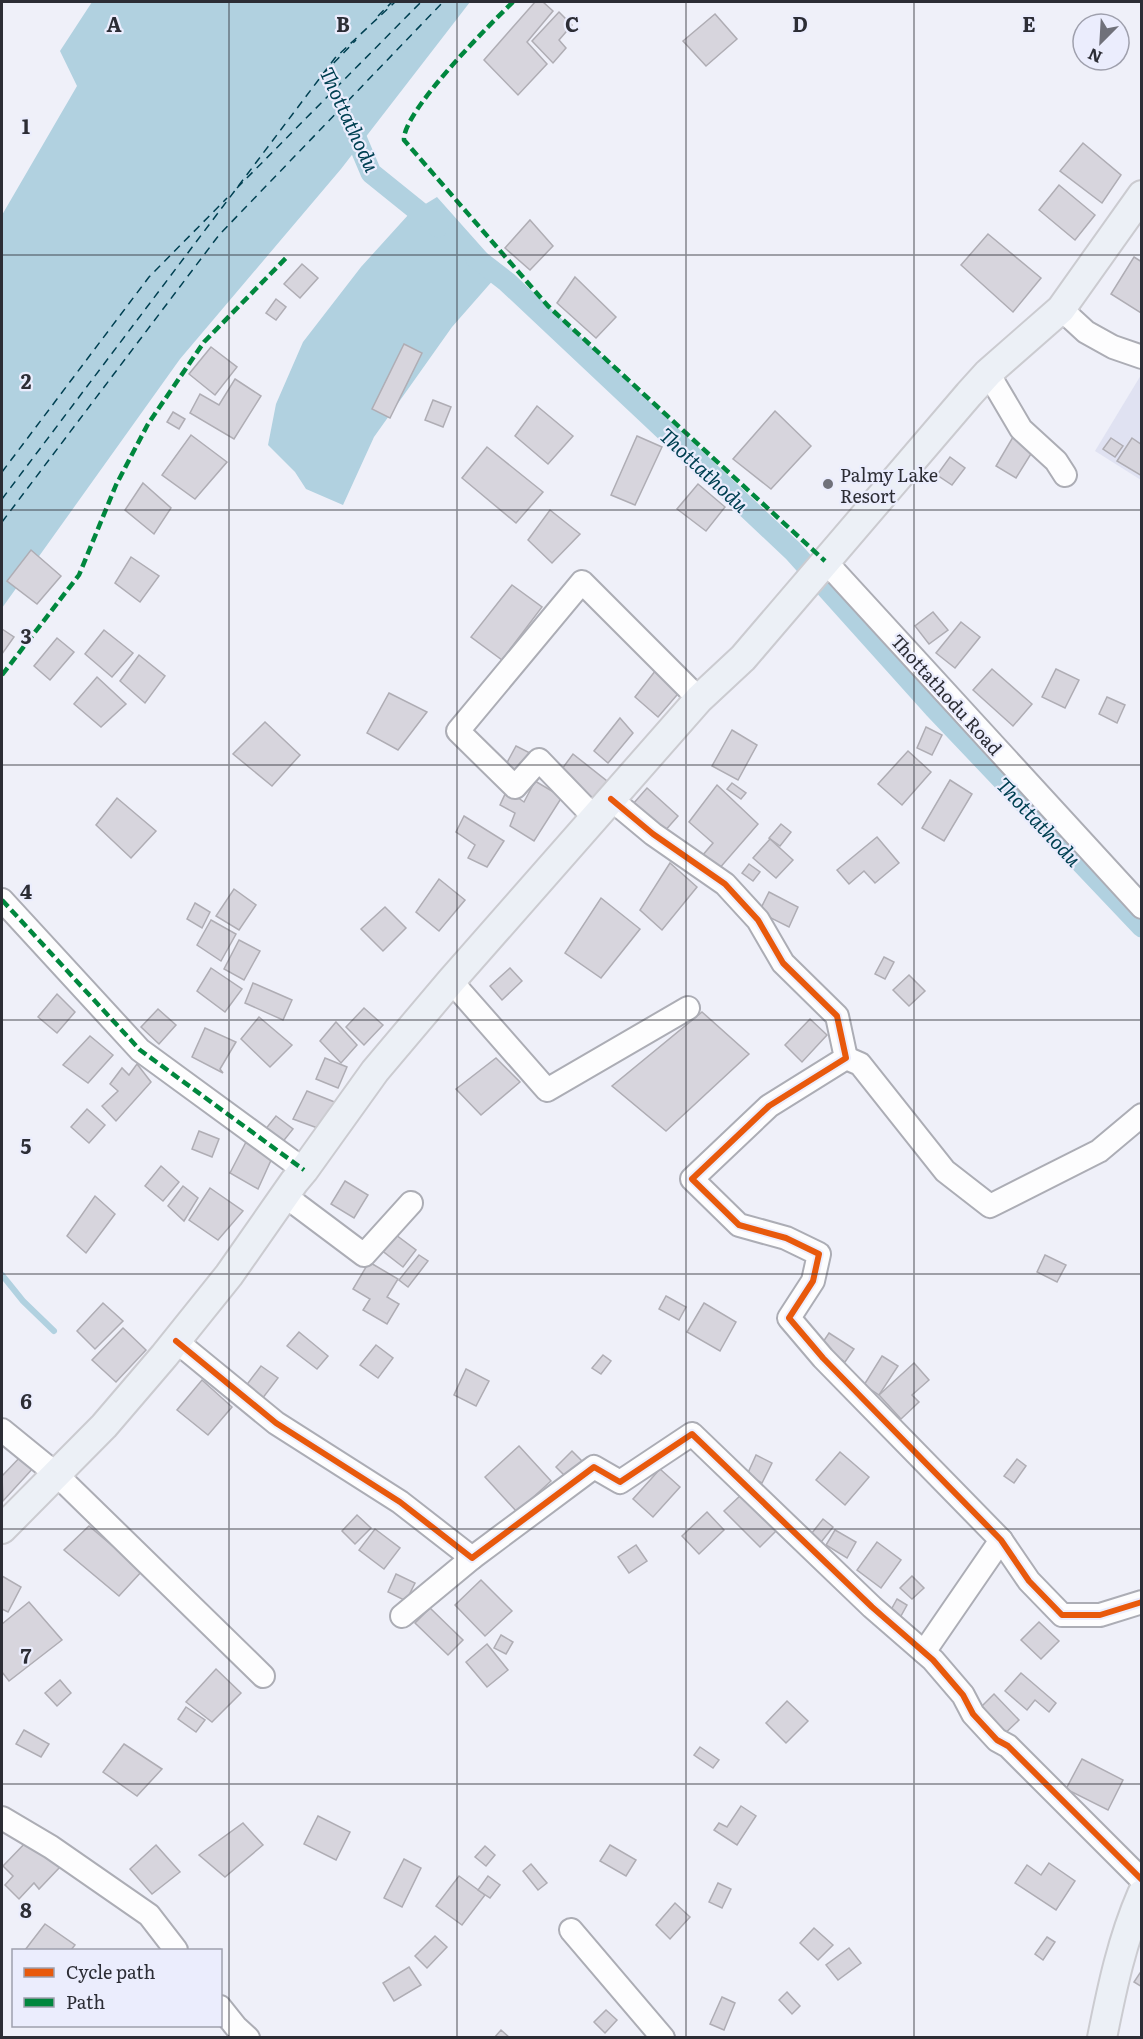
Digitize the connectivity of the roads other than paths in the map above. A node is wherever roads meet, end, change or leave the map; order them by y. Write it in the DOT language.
graph roads {
  1 [pos="1142,195"];
  2 [pos="1061,309"];
  3 [pos="1142,357"];
  4 [pos="988,373"];
  5 [pos="1065,475"];
  6 [pos="818,570"];
  7 [pos="699,699"];
  8 [pos="603,809"];
  9 [pos="2,900"];
  10 [pos="1142,907"];
  11 [pos="451,981"];
  12 [pos="688,1008"];
  13 [pos="846,1058"];
  14 [pos="1142,1115"];
  15 [pos="304,1170"];
  16 [pos="284,1195"];
  17 [pos="411,1203"];
  18 [pos="176,1341"];
  19 [pos="2,1431"];
  20 [pos="56,1474"];
  21 [pos="3,1526"];
  22 [pos="1001,1540"];
  23 [pos="472,1558"];
  24 [pos="1142,1602"];
  25 [pos="402,1616"];
  26 [pos="924,1652"];
  27 [pos="263,1676"];
  28 [pos="2,1818"];
  29 [pos="1142,1880"];
  30 [pos="1142,1894"];
  31 [pos="571,1930"];
  32 [pos="175,1949"];
  33 [pos="222,2010"];
  34 [pos="237,2034"];
  35 [pos="663,2037"];
  36 [pos="1102,2037"];
  1 -- 2 [label="main road"];
  2 -- 3 [label="street"];
  2 -- 4 [label="main road"];
  4 -- 5 [label="street"];
  4 -- 6 [label="main road"];
  6 -- 7 [label="main road"];
  6 -- 10 [label="street, Thottathodu Road"];
  7 -- 8 [label="main road"];
  7 -- 8 [label="street"];
  8 -- 11 [label="main road"];
  8 -- 13 [label="street"];
  9 -- 15 [label="street"];
  11 -- 12 [label="street"];
  11 -- 15 [label="main road"];
  13 -- 14 [label="street"];
  13 -- 22 [label="street"];
  15 -- 16 [label="main road"];
  16 -- 17 [label="street"];
  16 -- 18 [label="main road"];
  18 -- 20 [label="main road"];
  18 -- 23 [label="street"];
  19 -- 20 [label="street"];
  20 -- 21 [label="main road"];
  20 -- 27 [label="street"];
  22 -- 24 [label="street"];
  22 -- 26 [label="street"];
  23 -- 25 [label="street"];
  23 -- 26 [label="street"];
  26 -- 29 [label="street"];
  28 -- 32 [label="street"];
  30 -- 36 [label="main road"];
  31 -- 35 [label="street"];
  33 -- 34 [label="street"];
}
